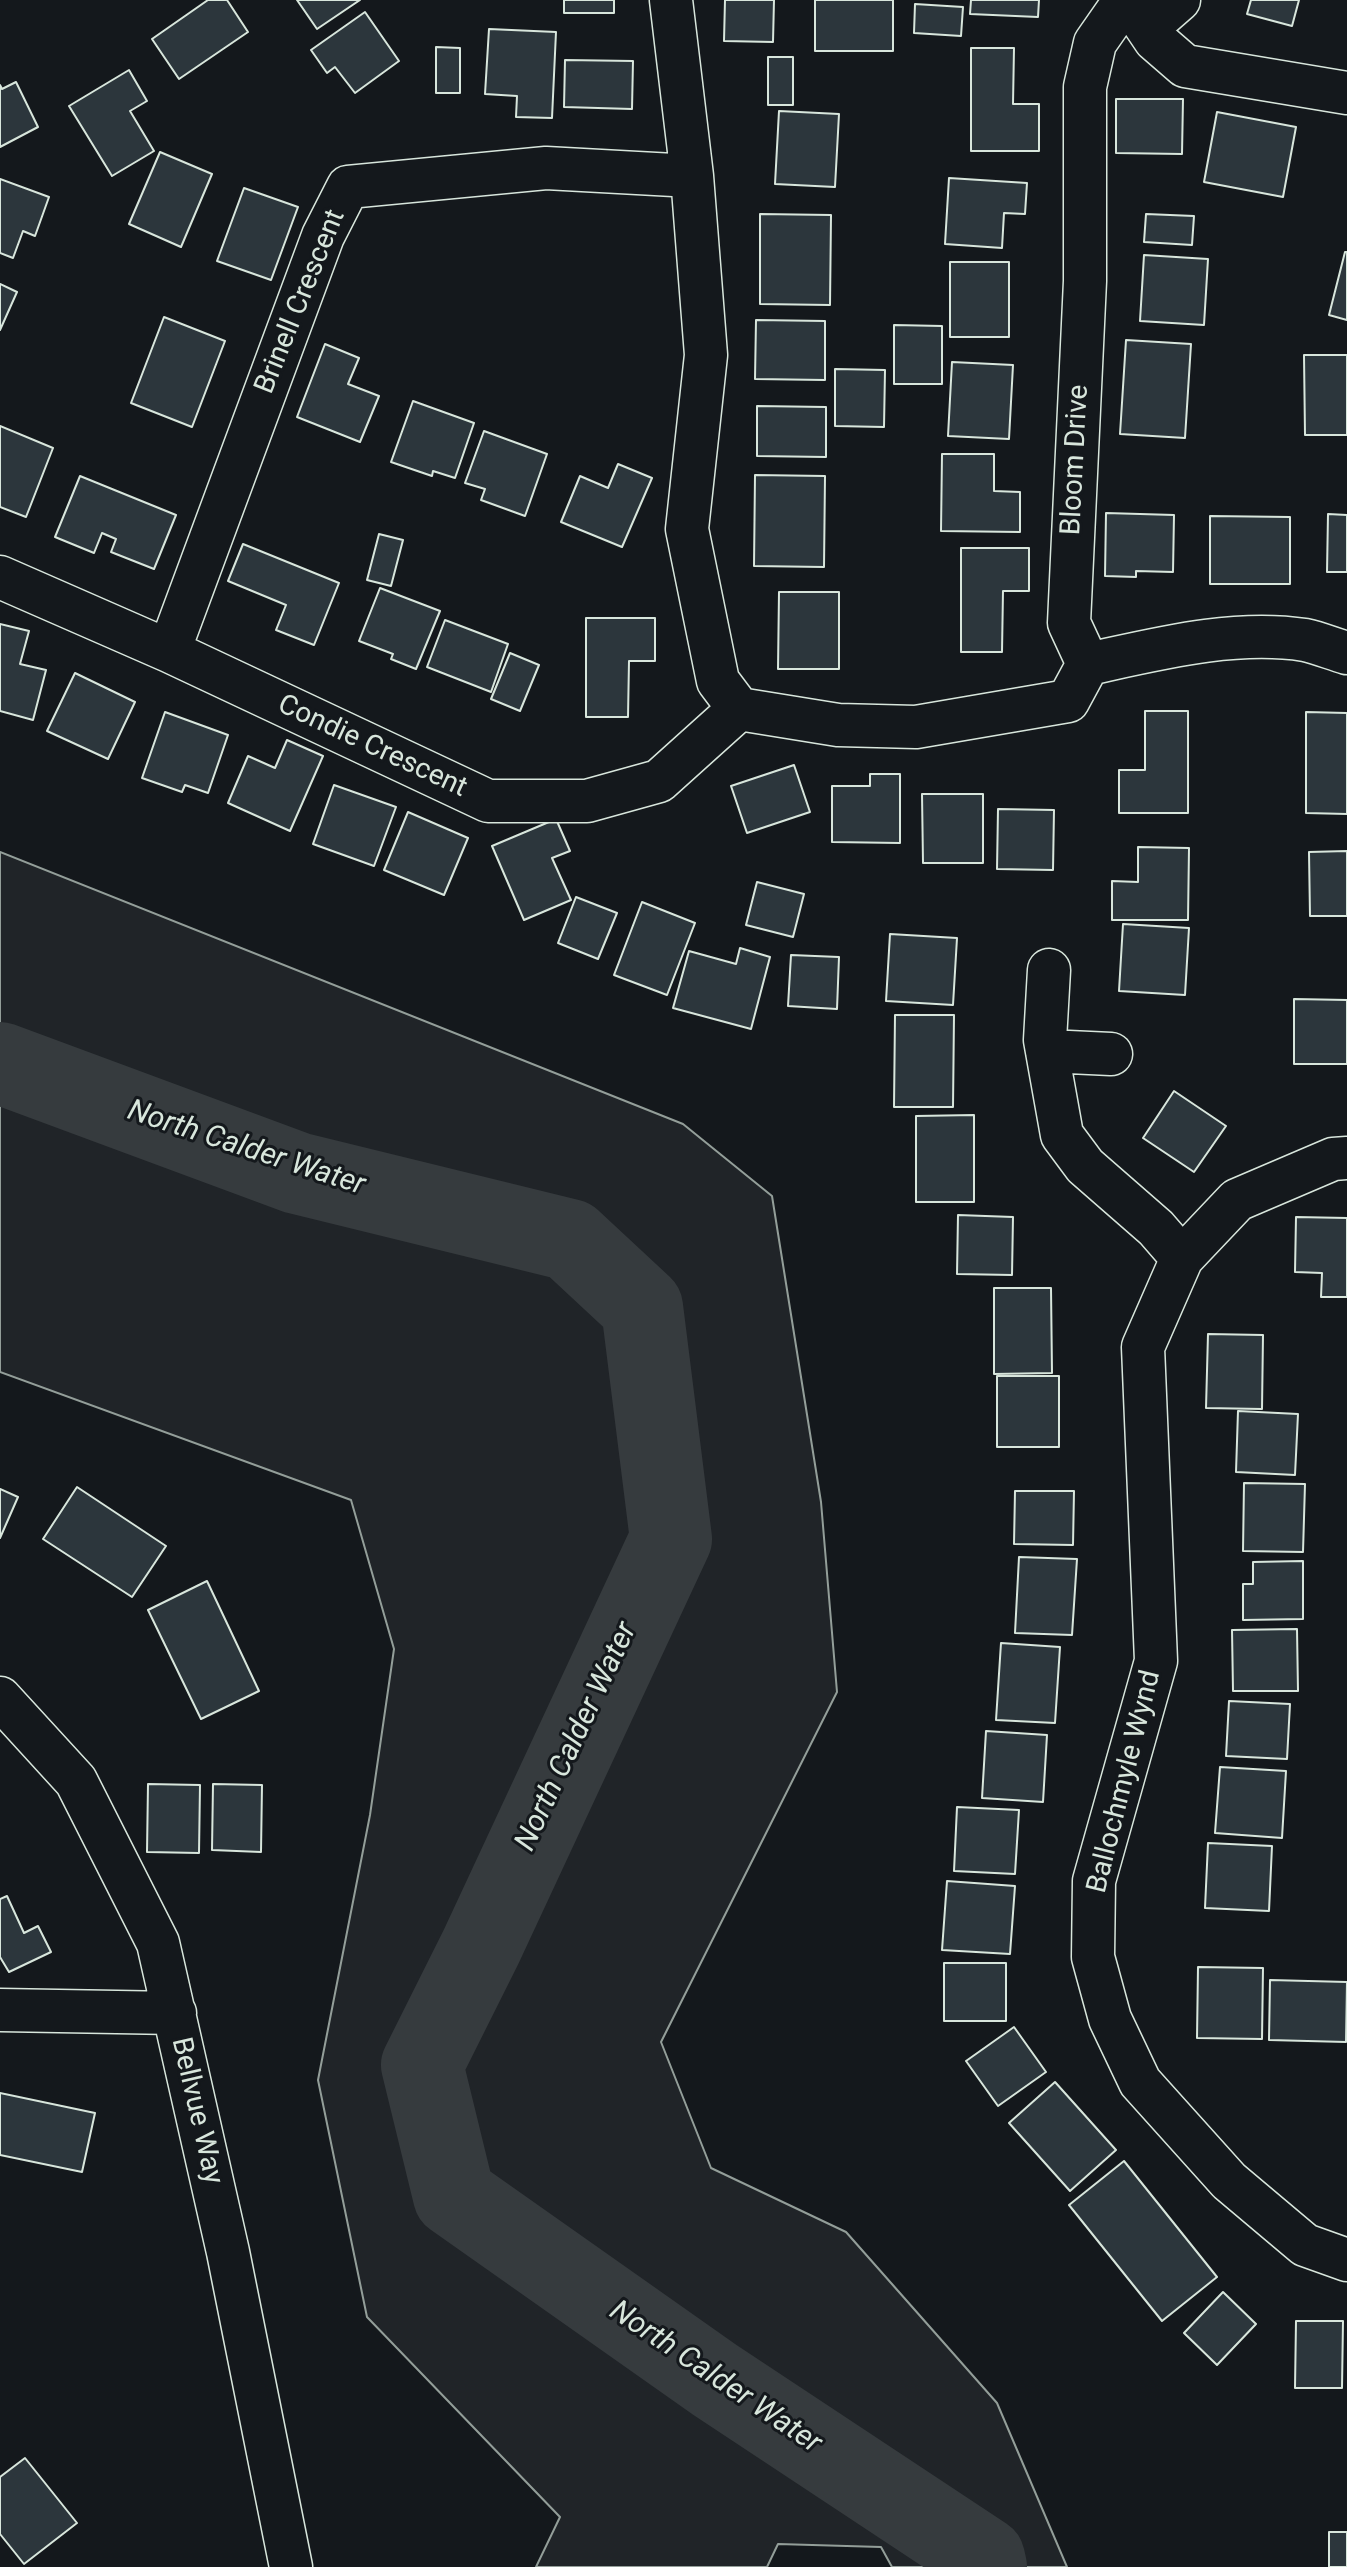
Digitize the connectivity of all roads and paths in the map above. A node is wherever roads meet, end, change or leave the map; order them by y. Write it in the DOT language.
graph roads {
  1 [pos="671,0"];
  2 [pos="1179,0"];
  3 [pos="1133,9"];
  4 [pos="1347,93"];
  5 [pos="692,176"];
  6 [pos="0,577"];
  7 [pos="169,651"];
  8 [pos="1347,653"];
  9 [pos="1088,664"];
  10 [pos="739,709"];
  11 [pos="1049,970"];
  12 [pos="1047,1051"];
  13 [pos="1111,1054"];
  14 [pos="1347,1158"];
  15 [pos="1182,1258"];
  16 [pos="0,1698"];
  17 [pos="0,2010"];
  18 [pos="175,2013"];
  19 [pos="1347,2260"];
  20 [pos="291,2567"];
  1 -- 5 [label="street"];
  2 -- 3 [label="street, Bloom Drive"];
  3 -- 4 [label="street"];
  3 -- 9 [label="street, Bloom Drive"];
  5 -- 7 [label="street, Brinell Crescent"];
  5 -- 10 [label="street"];
  6 -- 7 [label="street, Condie Crescent"];
  7 -- 10 [label="street, Condie Crescent"];
  8 -- 9 [label="street"];
  9 -- 10 [label="street"];
  11 -- 12 [label="street"];
  12 -- 13 [label="street"];
  12 -- 15 [label="street"];
  14 -- 15 [label="street, Ballochmyle Wynd"];
  15 -- 19 [label="street, Ballochmyle Wynd"];
  16 -- 18 [label="street, Bellvue Way"];
  17 -- 18 [label="street"];
  18 -- 20 [label="street, Bellvue Way"];
}
